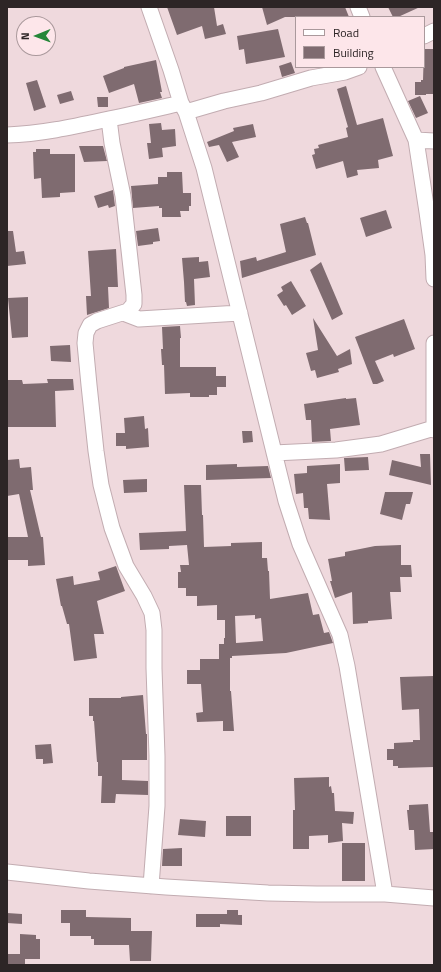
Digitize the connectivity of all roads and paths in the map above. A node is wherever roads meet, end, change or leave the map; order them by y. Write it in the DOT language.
graph roads {
  1 [pos="149,7"];
  2 [pos="434,30"];
  3 [pos="425,35"];
  4 [pos="356,68"];
  5 [pos="384,68"];
  6 [pos="183,108"];
  7 [pos="109,119"];
  8 [pos="7,135"];
  9 [pos="416,140"];
  10 [pos="434,141"];
  11 [pos="434,279"];
  12 [pos="128,311"];
  13 [pos="240,313"];
  14 [pos="434,343"];
  15 [pos="434,429"];
  16 [pos="274,453"];
  17 [pos="7,872"];
  18 [pos="151,886"];
  19 [pos="385,894"];
  20 [pos="434,898"];
  1 -- 6 [label="street"];
  2 -- 3 [label="street"];
  4 -- 6 [label="street"];
  5 -- 9 [label="street"];
  6 -- 7 [label="street"];
  6 -- 13 [label="street"];
  7 -- 8 [label="street"];
  7 -- 12 [label="street"];
  9 -- 10 [label="street"];
  9 -- 11 [label="street"];
  12 -- 13 [label="street"];
  12 -- 18 [label="street"];
  13 -- 16 [label="street"];
  14 -- 15 [label="street"];
  15 -- 16 [label="street"];
  16 -- 19 [label="street"];
  17 -- 18 [label="street"];
  18 -- 19 [label="street"];
  19 -- 20 [label="street"];
}
